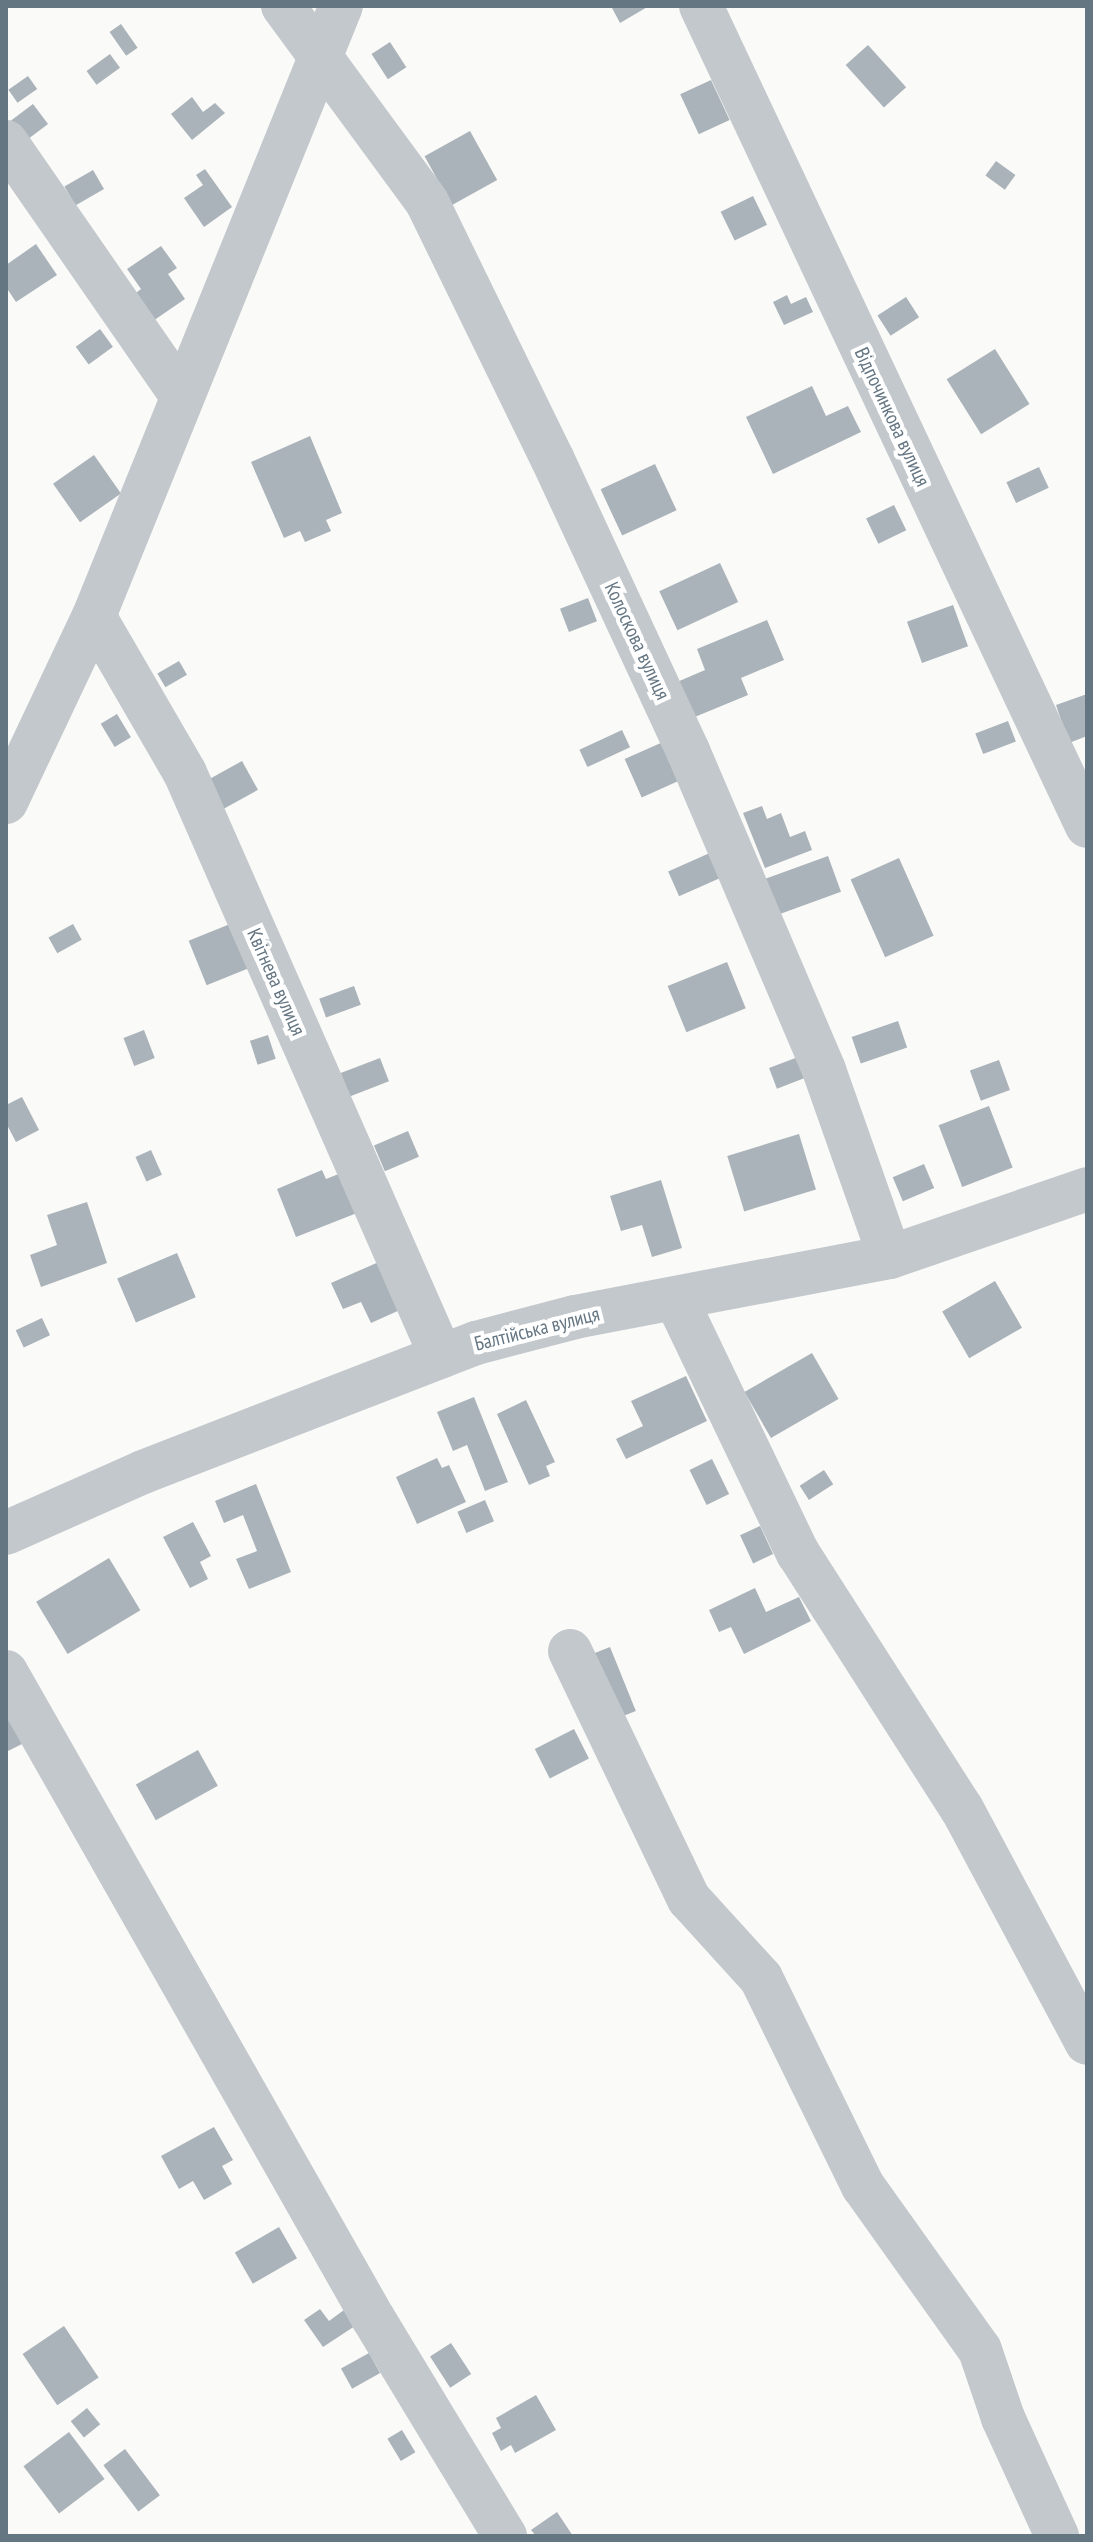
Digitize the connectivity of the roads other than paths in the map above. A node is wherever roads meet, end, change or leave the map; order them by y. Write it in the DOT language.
graph roads {
  1 [pos="283,6"];
  2 [pos="341,6"];
  3 [pos="701,6"];
  4 [pos="319,59"];
  5 [pos="6,142"];
  6 [pos="180,393"];
  7 [pos="94,616"];
  8 [pos="6,802"];
  9 [pos="1087,826"];
  10 [pos="1087,1189"];
  11 [pos="890,1257"];
  12 [pos="677,1301"];
  13 [pos="441,1356"];
  14 [pos="6,1533"];
  15 [pos="570,1651"];
  16 [pos="6,1672"];
  17 [pos="1087,2043"];
  18 [pos="505,2536"];
  19 [pos="1057,2536"];
  1 -- 4 [label="street, Колоскова вулиця"];
  2 -- 4 [label="street"];
  3 -- 9 [label="street, Відпочинкова вулиця"];
  4 -- 6 [label="street"];
  4 -- 11 [label="street, Колоскова вулиця"];
  5 -- 6 [label="street"];
  6 -- 7 [label="street"];
  7 -- 8 [label="street"];
  7 -- 13 [label="street, Квітнева вулиця"];
  10 -- 11 [label="street, Балтійська вулиця"];
  11 -- 12 [label="street, Балтійська вулиця"];
  12 -- 13 [label="street, Балтійська вулиця"];
  12 -- 17 [label="street"];
  13 -- 14 [label="street, Балтійська вулиця"];
  15 -- 19 [label="street"];
  16 -- 18 [label="street"];
}
